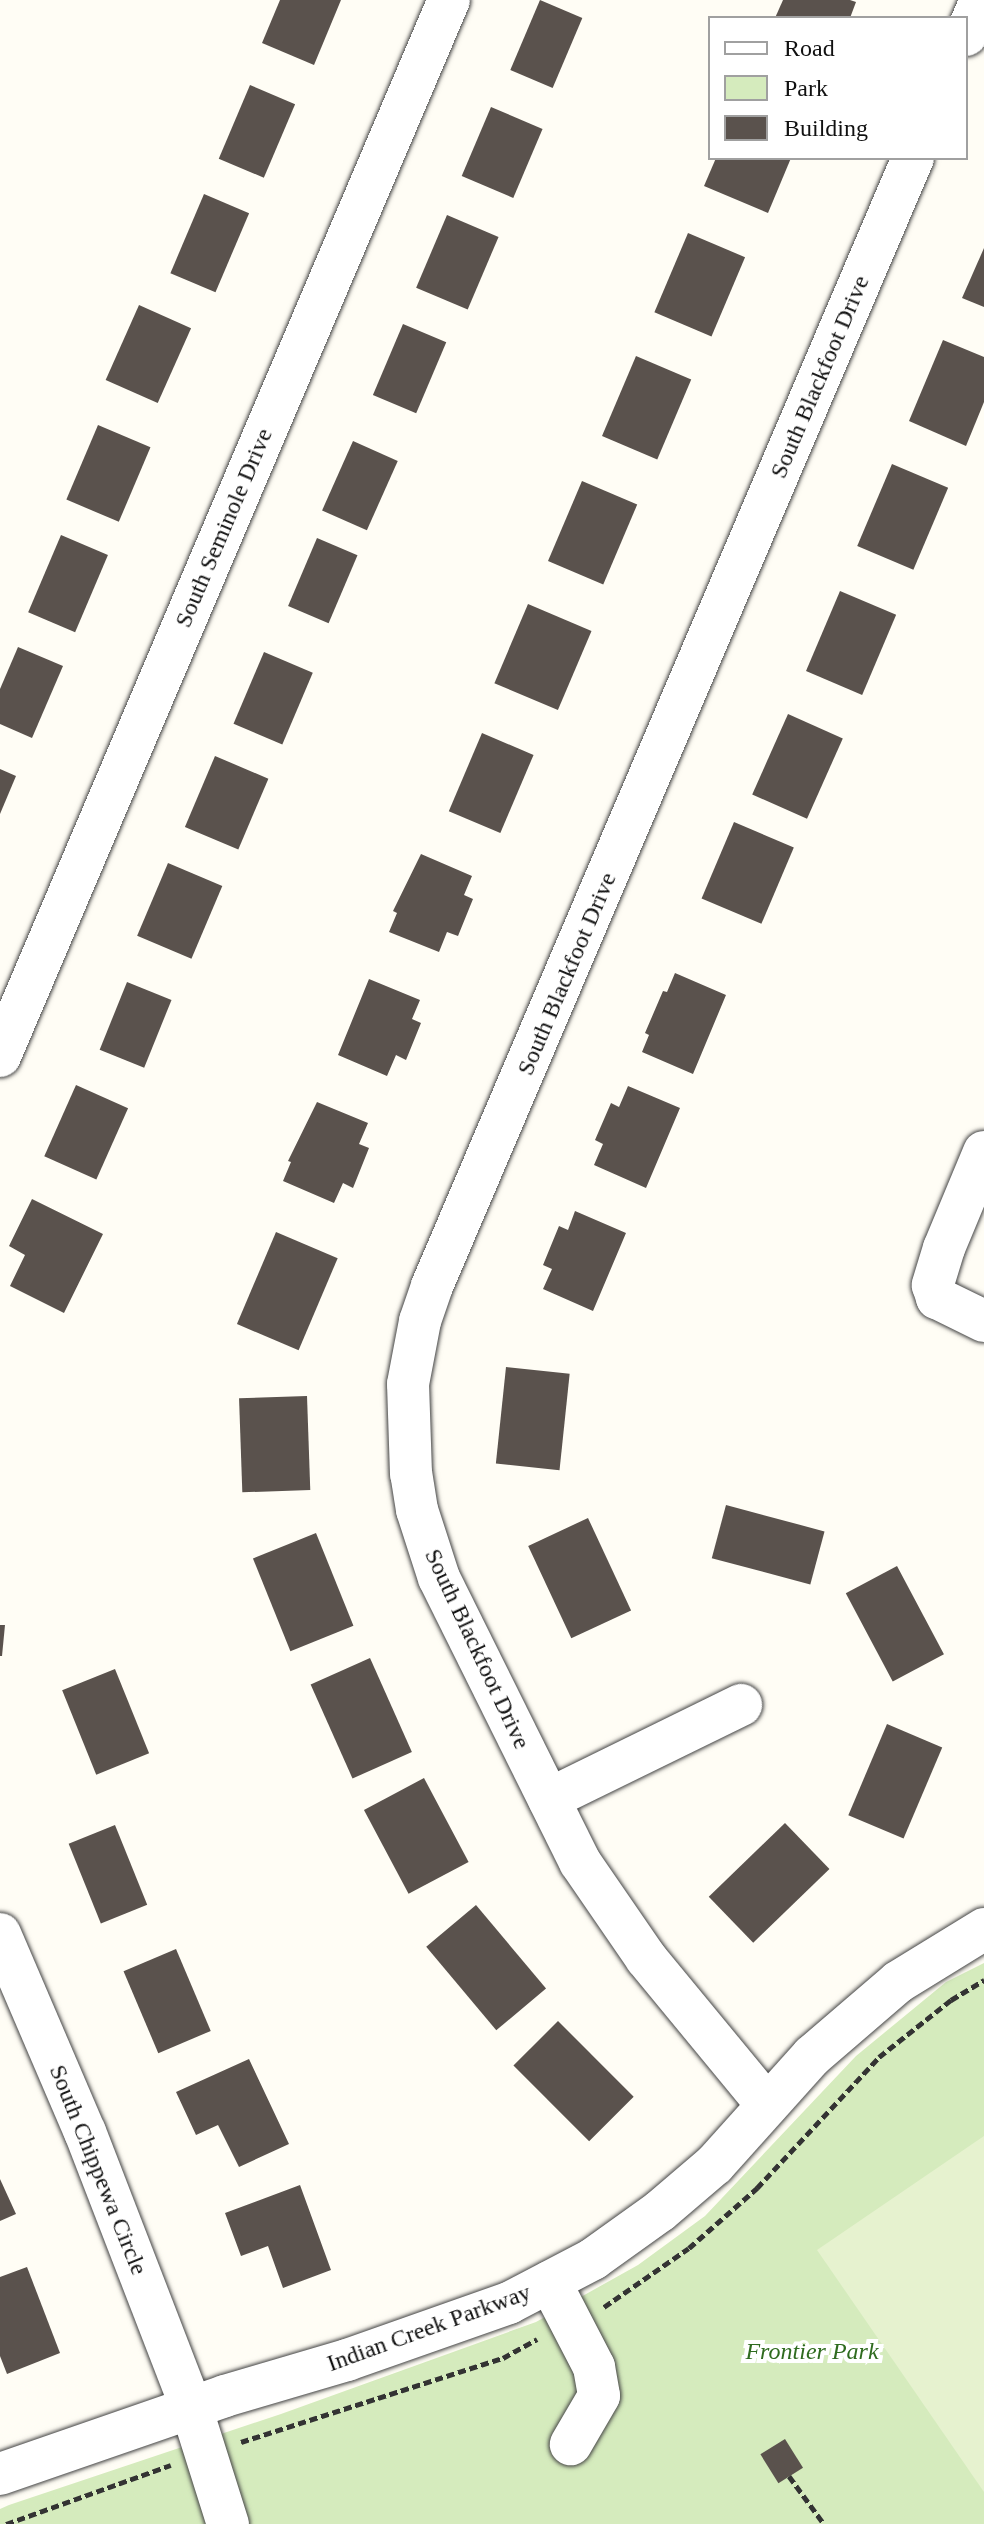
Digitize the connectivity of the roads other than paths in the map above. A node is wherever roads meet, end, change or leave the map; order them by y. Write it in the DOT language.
graph roads {
  1 [pos="449,0"];
  2 [pos="981,0"];
  3 [pos="968,30"];
  4 [pos="912,160"];
  5 [pos="0,1056"];
  6 [pos="984,1152"];
  7 [pos="984,1321"];
  8 [pos="741,1705"];
  9 [pos="549,1799"];
  10 [pos="984,1929"];
  11 [pos="0,1934"];
  12 [pos="767,2105"];
  13 [pos="550,2282"];
  14 [pos="191,2407"];
  15 [pos="571,2444"];
  16 [pos="0,2474"];
  17 [pos="228,2524"];
  1 -- 5 [label="street, South Seminole Drive"];
  2 -- 3 [label="street"];
  4 -- 9 [label="street, South Blackfoot Drive"];
  6 -- 7 [label="street"];
  8 -- 9 [label="street"];
  9 -- 12 [label="street, South Blackfoot Drive"];
  10 -- 12 [label="street, Indian Creek Parkway"];
  11 -- 14 [label="street, South Chippewa Circle"];
  12 -- 13 [label="street, Indian Creek Parkway"];
  13 -- 14 [label="street, Indian Creek Parkway"];
  13 -- 15 [label="street"];
  14 -- 16 [label="street, Indian Creek Parkway"];
  14 -- 17 [label="street, South Chippewa Circle"];
}
